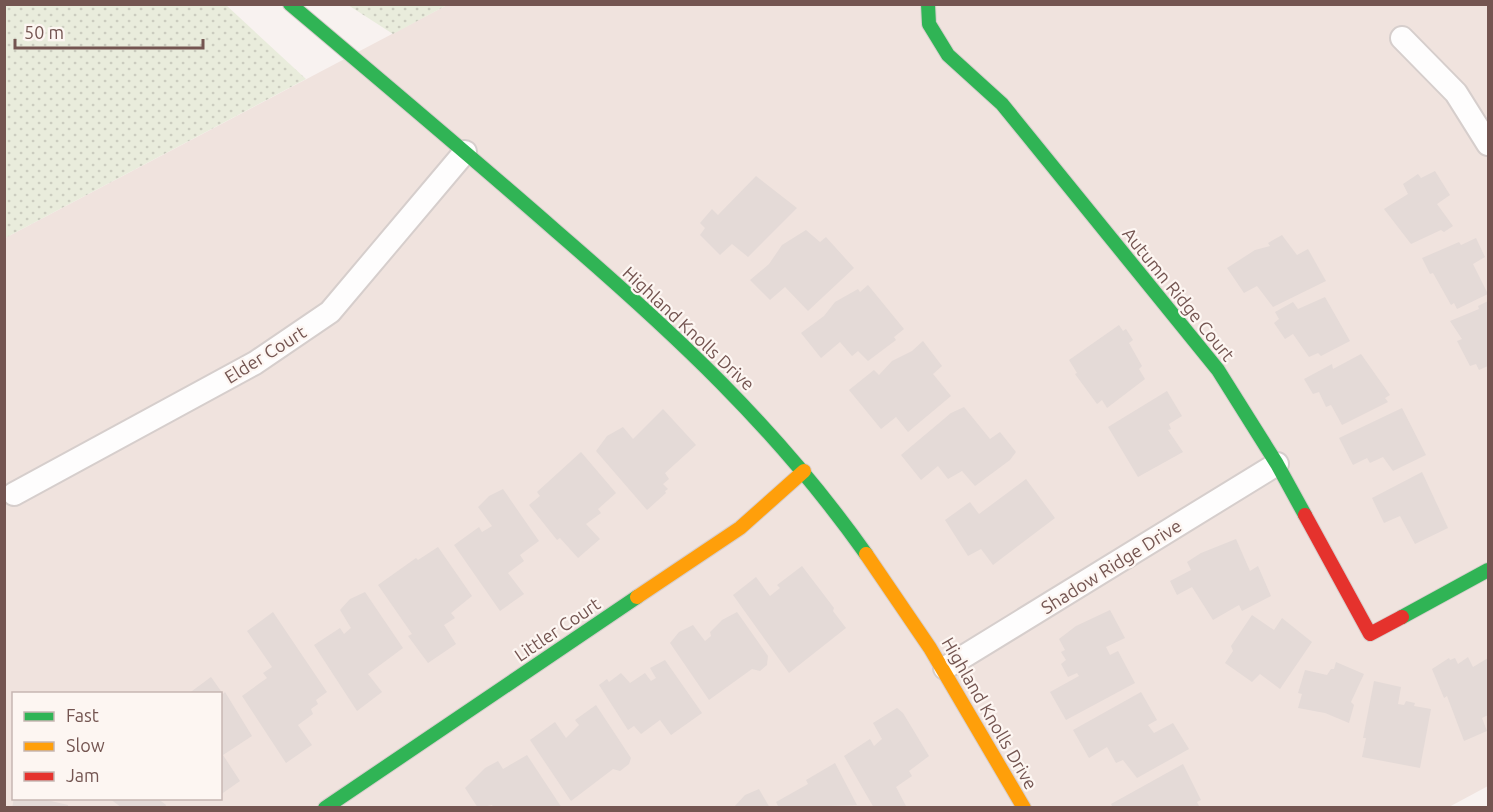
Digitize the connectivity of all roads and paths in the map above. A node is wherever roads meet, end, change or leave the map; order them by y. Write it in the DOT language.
graph roads {
  1 [pos="290,4"];
  2 [pos="928,4"];
  3 [pos="1402,38"];
  4 [pos="1488,144"];
  5 [pos="465,152"];
  6 [pos="1277,464"];
  7 [pos="804,471"];
  8 [pos="14,494"];
  9 [pos="1488,570"];
  10 [pos="945,668"];
  11 [pos="325,807"];
  12 [pos="1024,807"];
  1 -- 5 [label="street, Highland Knolls Drive"];
  2 -- 6 [label="street, Autumn Ridge Court"];
  3 -- 4 [label="street"];
  5 -- 7 [label="street, Highland Knolls Drive"];
  5 -- 8 [label="street, Elder Court"];
  6 -- 9 [label="street, Autumn Ridge Court"];
  6 -- 10 [label="street, Shadow Ridge Drive"];
  7 -- 10 [label="street, Highland Knolls Drive"];
  7 -- 11 [label="street, Littler Court"];
  10 -- 12 [label="street, Highland Knolls Drive"];
}
